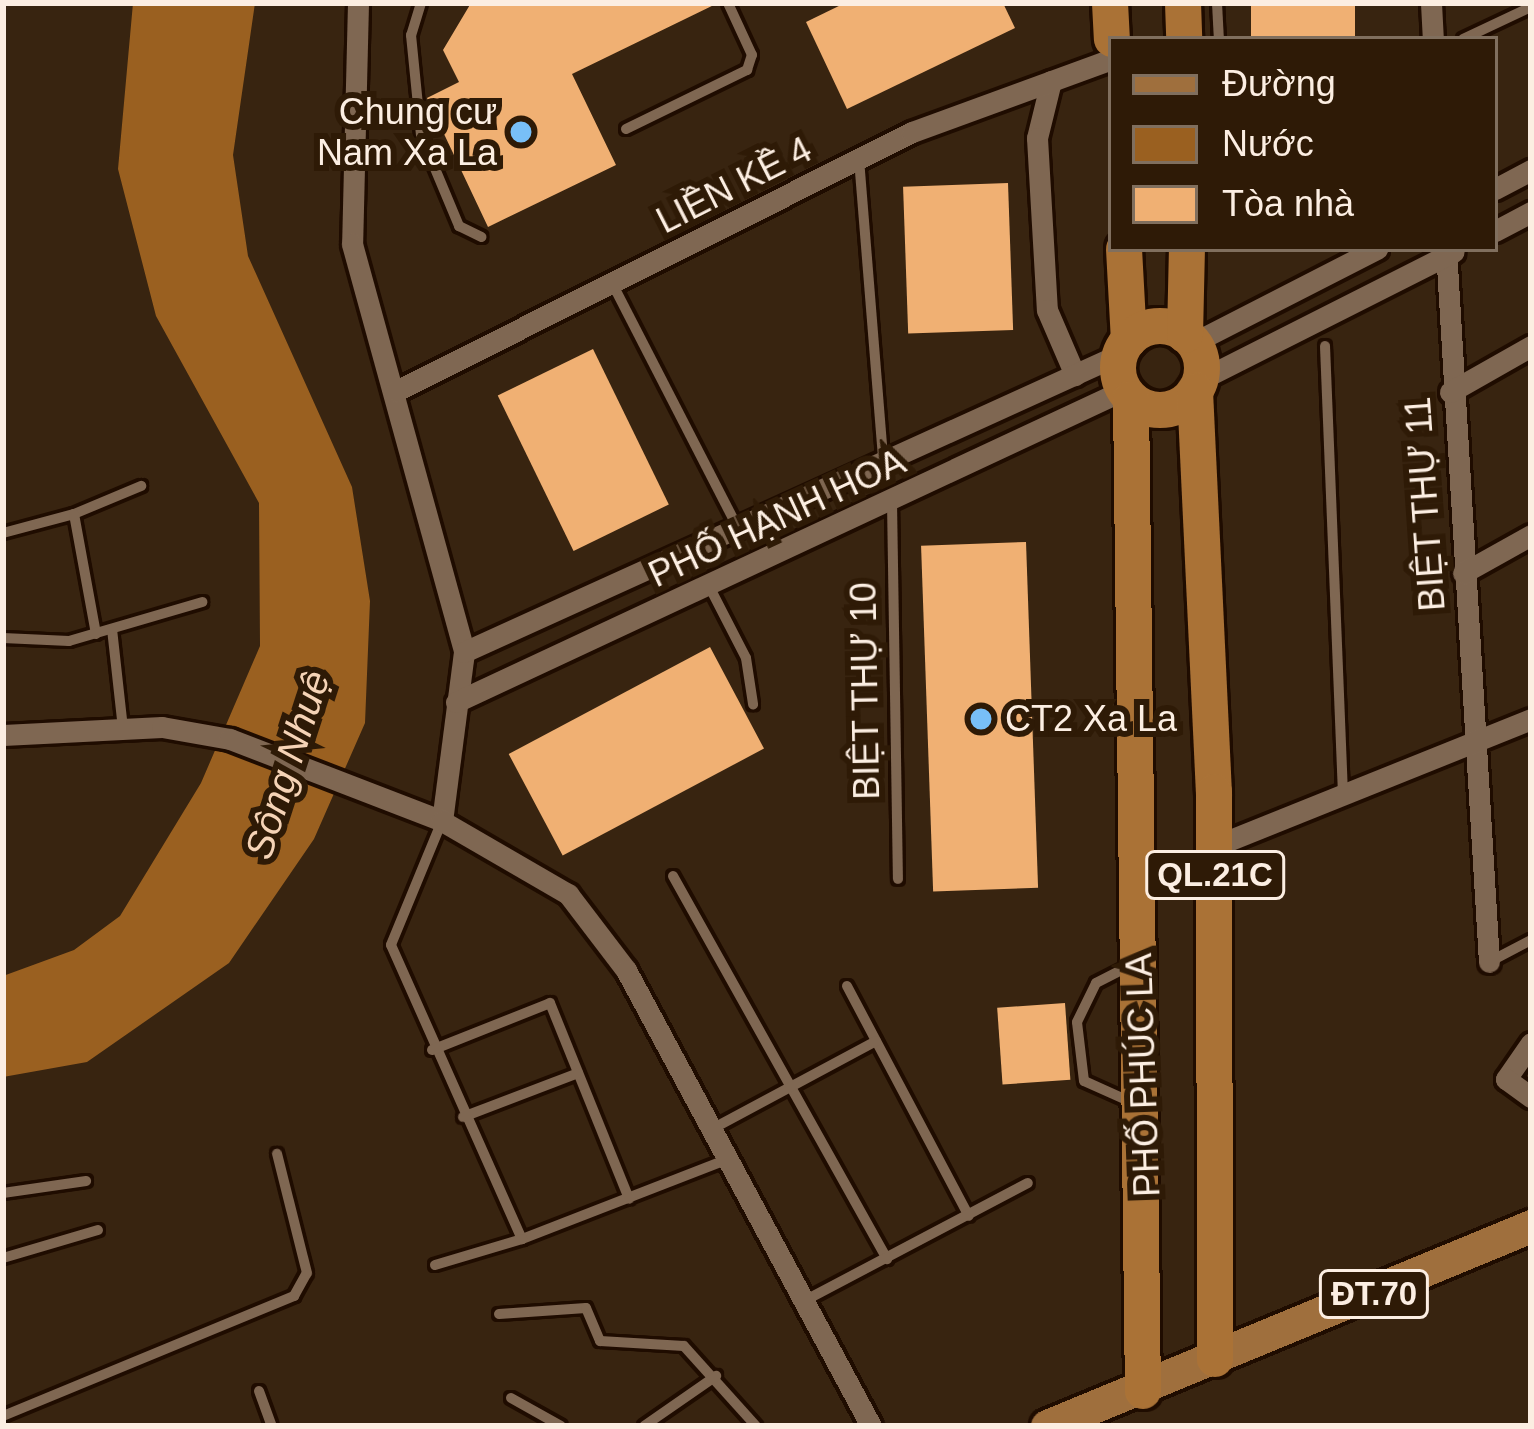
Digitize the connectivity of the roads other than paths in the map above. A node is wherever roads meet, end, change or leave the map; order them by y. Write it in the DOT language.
graph roads {
  1 [pos="358,3"];
  2 [pos="421,3"];
  3 [pos="728,3"];
  4 [pos="1110,3"];
  5 [pos="1183,3"];
  6 [pos="1217,3"];
  7 [pos="1431,3"];
  8 [pos="1531,7"];
  9 [pos="1112,36"];
  10 [pos="1184,36"];
  11 [pos="1219,36"];
  12 [pos="1433,36"];
  13 [pos="1469,36"];
  14 [pos="1108,60"];
  15 [pos="1051,82"];
  16 [pos="626,129"];
  17 [pos="859,159"];
  18 [pos="1531,170"];
  19 [pos="1498,187"];
  20 [pos="1531,212"];
  21 [pos="1498,228"];
  22 [pos="482,237"];
  23 [pos="1124,252"];
  24 [pos="1187,252"];
  25 [pos="1371,252"];
  26 [pos="1448,252"];
  27 [pos="1450,252"];
  28 [pos="612,283"];
  29 [pos="1189,339"];
  30 [pos="1325,346"];
  31 [pos="1531,346"];
  32 [pos="1126,371"];
  33 [pos="1076,375"];
  34 [pos="1197,385"];
  35 [pos="395,391"];
  36 [pos="1450,392"];
  37 [pos="883,462"];
  38 [pos="140,486"];
  39 [pos="892,502"];
  40 [pos="74,514"];
  41 [pos="737,528"];
  42 [pos="3,533"];
  43 [pos="1531,535"];
  44 [pos="1463,573"];
  45 [pos="709,586"];
  46 [pos="202,602"];
  47 [pos="112,629"];
  48 [pos="96,634"];
  49 [pos="3,638"];
  50 [pos="464,652"];
  51 [pos="456,701"];
  52 [pos="753,704"];
  53 [pos="1531,719"];
  54 [pos="123,729"];
  55 [pos="3,735"];
  56 [pos="1477,748"];
  57 [pos="1343,799"];
  58 [pos="442,821"];
  59 [pos="1215,846"];
  60 [pos="673,876"];
  61 [pos="898,879"];
  62 [pos="1531,940"];
  63 [pos="1140,962"];
  64 [pos="1489,962"];
  65 [pos="847,986"];
  66 [pos="877,1041"];
  67 [pos="1531,1043"];
  68 [pos="432,1050"];
  69 [pos="578,1073"];
  70 [pos="790,1087"];
  71 [pos="1531,1097"];
  72 [pos="1142,1103"];
  73 [pos="464,1117"];
  74 [pos="712,1129"];
  75 [pos="277,1154"];
  76 [pos="728,1159"];
  77 [pos="86,1180"];
  78 [pos="1028,1183"];
  79 [pos="3,1193"];
  80 [pos="629,1199"];
  81 [pos="969,1216"];
  82 [pos="1531,1226"];
  83 [pos="98,1230"];
  84 [pos="522,1239"];
  85 [pos="3,1258"];
  86 [pos="886,1259"];
  87 [pos="435,1265"];
  88 [pos="804,1301"];
  89 [pos="499,1314"];
  90 [pos="1215,1359"];
  91 [pos="716,1376"];
  92 [pos="1144,1390"];
  93 [pos="260,1391"];
  94 [pos="511,1398"];
  95 [pos="3,1416"];
  96 [pos="272,1426"];
  97 [pos="561,1426"];
  98 [pos="644,1426"];
  99 [pos="756,1426"];
  100 [pos="872,1426"];
  101 [pos="1047,1426"];
  1 -- 35 [label="street"];
  2 -- 22 [label="lane"];
  3 -- 16 [label="lane"];
  4 -- 9 [label="highway"];
  5 -- 10 [label="highway"];
  6 -- 11 [label="lane"];
  7 -- 12 [label="street"];
  8 -- 13 [label="lane"];
  14 -- 15 [label="street, LIỀN KỀ 4"];
  15 -- 17 [label="street, LIỀN KỀ 4"];
  15 -- 33 [label="street"];
  17 -- 28 [label="street, LIỀN KỀ 4"];
  17 -- 37 [label="lane"];
  18 -- 19 [label="street"];
  20 -- 21 [label="street"];
  23 -- 32 [label="highway, PHỐ PHÚC LA / QL.21C"];
  24 -- 29 [label="highway"];
  25 -- 29 [label="street"];
  26 -- 34 [label="street"];
  27 -- 36 [label="street, BIỆT THỰ 11"];
  28 -- 35 [label="street, LIỀN KỀ 4"];
  28 -- 41 [label="lane"];
  29 -- 32 [label="highway"];
  29 -- 34 [label="highway, PHỐ PHÚC LA"];
  30 -- 57 [label="lane"];
  31 -- 36 [label="street"];
  32 -- 33 [label="street, PHỐ HẠNH HOA"];
  32 -- 34 [label="highway"];
  32 -- 39 [label="street, PHỐ HẠNH HOA"];
  32 -- 63 [label="highway, PHỐ PHÚC LA / QL.21C"];
  33 -- 37 [label="street, PHỐ HẠNH HOA"];
  34 -- 59 [label="highway, PHỐ PHÚC LA / QL.21C"];
  35 -- 50 [label="street"];
  36 -- 44 [label="street, BIỆT THỰ 11"];
  37 -- 41 [label="street, PHỐ HẠNH HOA"];
  38 -- 40 [label="lane"];
  39 -- 45 [label="street, PHỐ HẠNH HOA"];
  39 -- 61 [label="lane, BIỆT THỰ 10"];
  40 -- 42 [label="lane"];
  40 -- 48 [label="lane"];
  41 -- 50 [label="street, PHỐ HẠNH HOA"];
  43 -- 44 [label="street"];
  44 -- 56 [label="street, BIỆT THỰ 11"];
  45 -- 51 [label="street, PHỐ HẠNH HOA"];
  45 -- 52 [label="lane"];
  46 -- 47 [label="lane"];
  47 -- 48 [label="lane"];
  47 -- 54 [label="lane"];
  48 -- 49 [label="lane"];
  50 -- 51 [label="street"];
  51 -- 58 [label="street"];
  53 -- 56 [label="street"];
  54 -- 55 [label="street"];
  54 -- 58 [label="street"];
  56 -- 57 [label="street"];
  56 -- 64 [label="street, BIỆT THỰ 11"];
  57 -- 59 [label="street"];
  58 -- 68 [label="lane"];
  58 -- 74 [label="street"];
  59 -- 90 [label="highway, PHỐ PHÚC LA / QL.21C"];
  60 -- 70 [label="lane"];
  62 -- 64 [label="lane"];
  63 -- 72 [label="highway, PHỐ PHÚC LA / QL.21C"];
  63 -- 72 [label="lane"];
  65 -- 66 [label="lane"];
  66 -- 70 [label="lane"];
  66 -- 81 [label="lane"];
  67 -- 71 [label="street"];
  68 -- 69 [label="lane"];
  68 -- 73 [label="lane"];
  69 -- 73 [label="lane"];
  69 -- 80 [label="lane"];
  70 -- 74 [label="lane"];
  70 -- 86 [label="lane"];
  72 -- 92 [label="highway, PHỐ PHÚC LA / QL.21C"];
  73 -- 84 [label="lane"];
  74 -- 76 [label="street"];
  75 -- 95 [label="lane"];
  76 -- 80 [label="lane"];
  76 -- 88 [label="street"];
  77 -- 79 [label="lane"];
  78 -- 81 [label="lane"];
  80 -- 84 [label="lane"];
  81 -- 86 [label="lane"];
  82 -- 90 [label="main road, ĐT.70"];
  83 -- 85 [label="lane"];
  84 -- 87 [label="lane"];
  86 -- 88 [label="lane"];
  88 -- 100 [label="street"];
  89 -- 91 [label="lane"];
  90 -- 92 [label="main road, ĐT.70"];
  91 -- 98 [label="lane"];
  91 -- 99 [label="lane"];
  92 -- 101 [label="main road, ĐT.70"];
  93 -- 96 [label="lane"];
  94 -- 97 [label="lane"];
}
